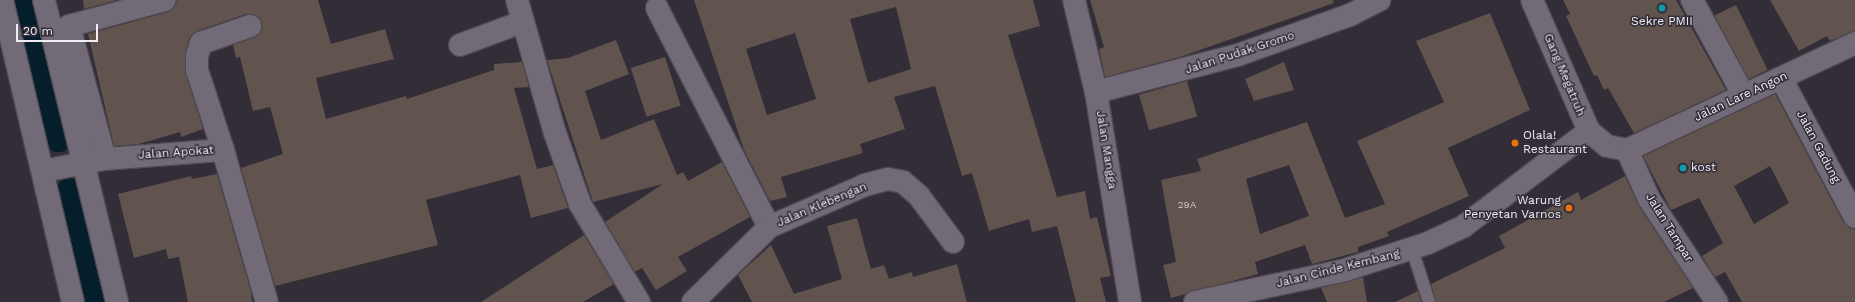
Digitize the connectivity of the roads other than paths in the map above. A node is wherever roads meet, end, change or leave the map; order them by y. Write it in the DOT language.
graph roads {
  1 [pos="2,0"];
  2 [pos="44,0"];
  3 [pos="165,0"];
  4 [pos="517,0"];
  5 [pos="1074,0"];
  6 [pos="1379,0"];
  7 [pos="1532,0"];
  8 [pos="1692,0"];
  9 [pos="657,8"];
  10 [pos="93,9"];
  11 [pos="522,22"];
  12 [pos="250,26"];
  13 [pos="1855,42"];
  14 [pos="460,45"];
  15 [pos="1782,78"];
  16 [pos="1096,92"];
  17 [pos="1743,94"];
  18 [pos="1589,131"];
  19 [pos="222,150"];
  20 [pos="1627,150"];
  21 [pos="105,159"];
  22 [pos="80,163"];
  23 [pos="49,170"];
  24 [pos="1855,217"];
  25 [pos="769,227"];
  26 [pos="953,242"];
  27 [pos="1412,249"];
  28 [pos="73,302"];
  29 [pos="117,302"];
  30 [pos="267,302"];
  31 [pos="639,302"];
  32 [pos="693,302"];
  33 [pos="1130,302"];
  34 [pos="1195,302"];
  35 [pos="1429,302"];
  36 [pos="1717,302"];
  1 -- 23 [label="street"];
  2 -- 22 [label="street"];
  3 -- 10 [label="street"];
  4 -- 11 [label="street"];
  5 -- 16 [label="street, Jalan Mangga"];
  6 -- 16 [label="street, Jalan Pudak Gromo"];
  7 -- 18 [label="street, Gang Megatruh"];
  8 -- 17 [label="street"];
  9 -- 25 [label="street"];
  10 -- 21 [label="street"];
  11 -- 14 [label="street"];
  11 -- 31 [label="street"];
  12 -- 19 [label="street"];
  13 -- 15 [label="street, Jalan Lare Angon"];
  15 -- 17 [label="street, Jalan Lare Angon"];
  15 -- 24 [label="street, Jalan Gadung"];
  16 -- 33 [label="street, Jalan Mangga"];
  17 -- 20 [label="street, Jalan Lare Angon"];
  18 -- 20 [label="street, Gang Megatruh"];
  18 -- 27 [label="street, Jalan Cinde Kembang"];
  19 -- 21 [label="street, Jalan Apokat"];
  19 -- 30 [label="street, Jalan Apokat"];
  20 -- 36 [label="street, Jalan Tampar"];
  21 -- 22 [label="street, Jalan Apokat"];
  22 -- 23 [label="street, Jalan Apokat"];
  22 -- 29 [label="street"];
  23 -- 28 [label="street"];
  25 -- 26 [label="street, Jalan Klebengan"];
  25 -- 32 [label="street, Jalan Klebengan"];
  27 -- 34 [label="street, Jalan Cinde Kembang"];
  27 -- 35 [label="lane"];
}
